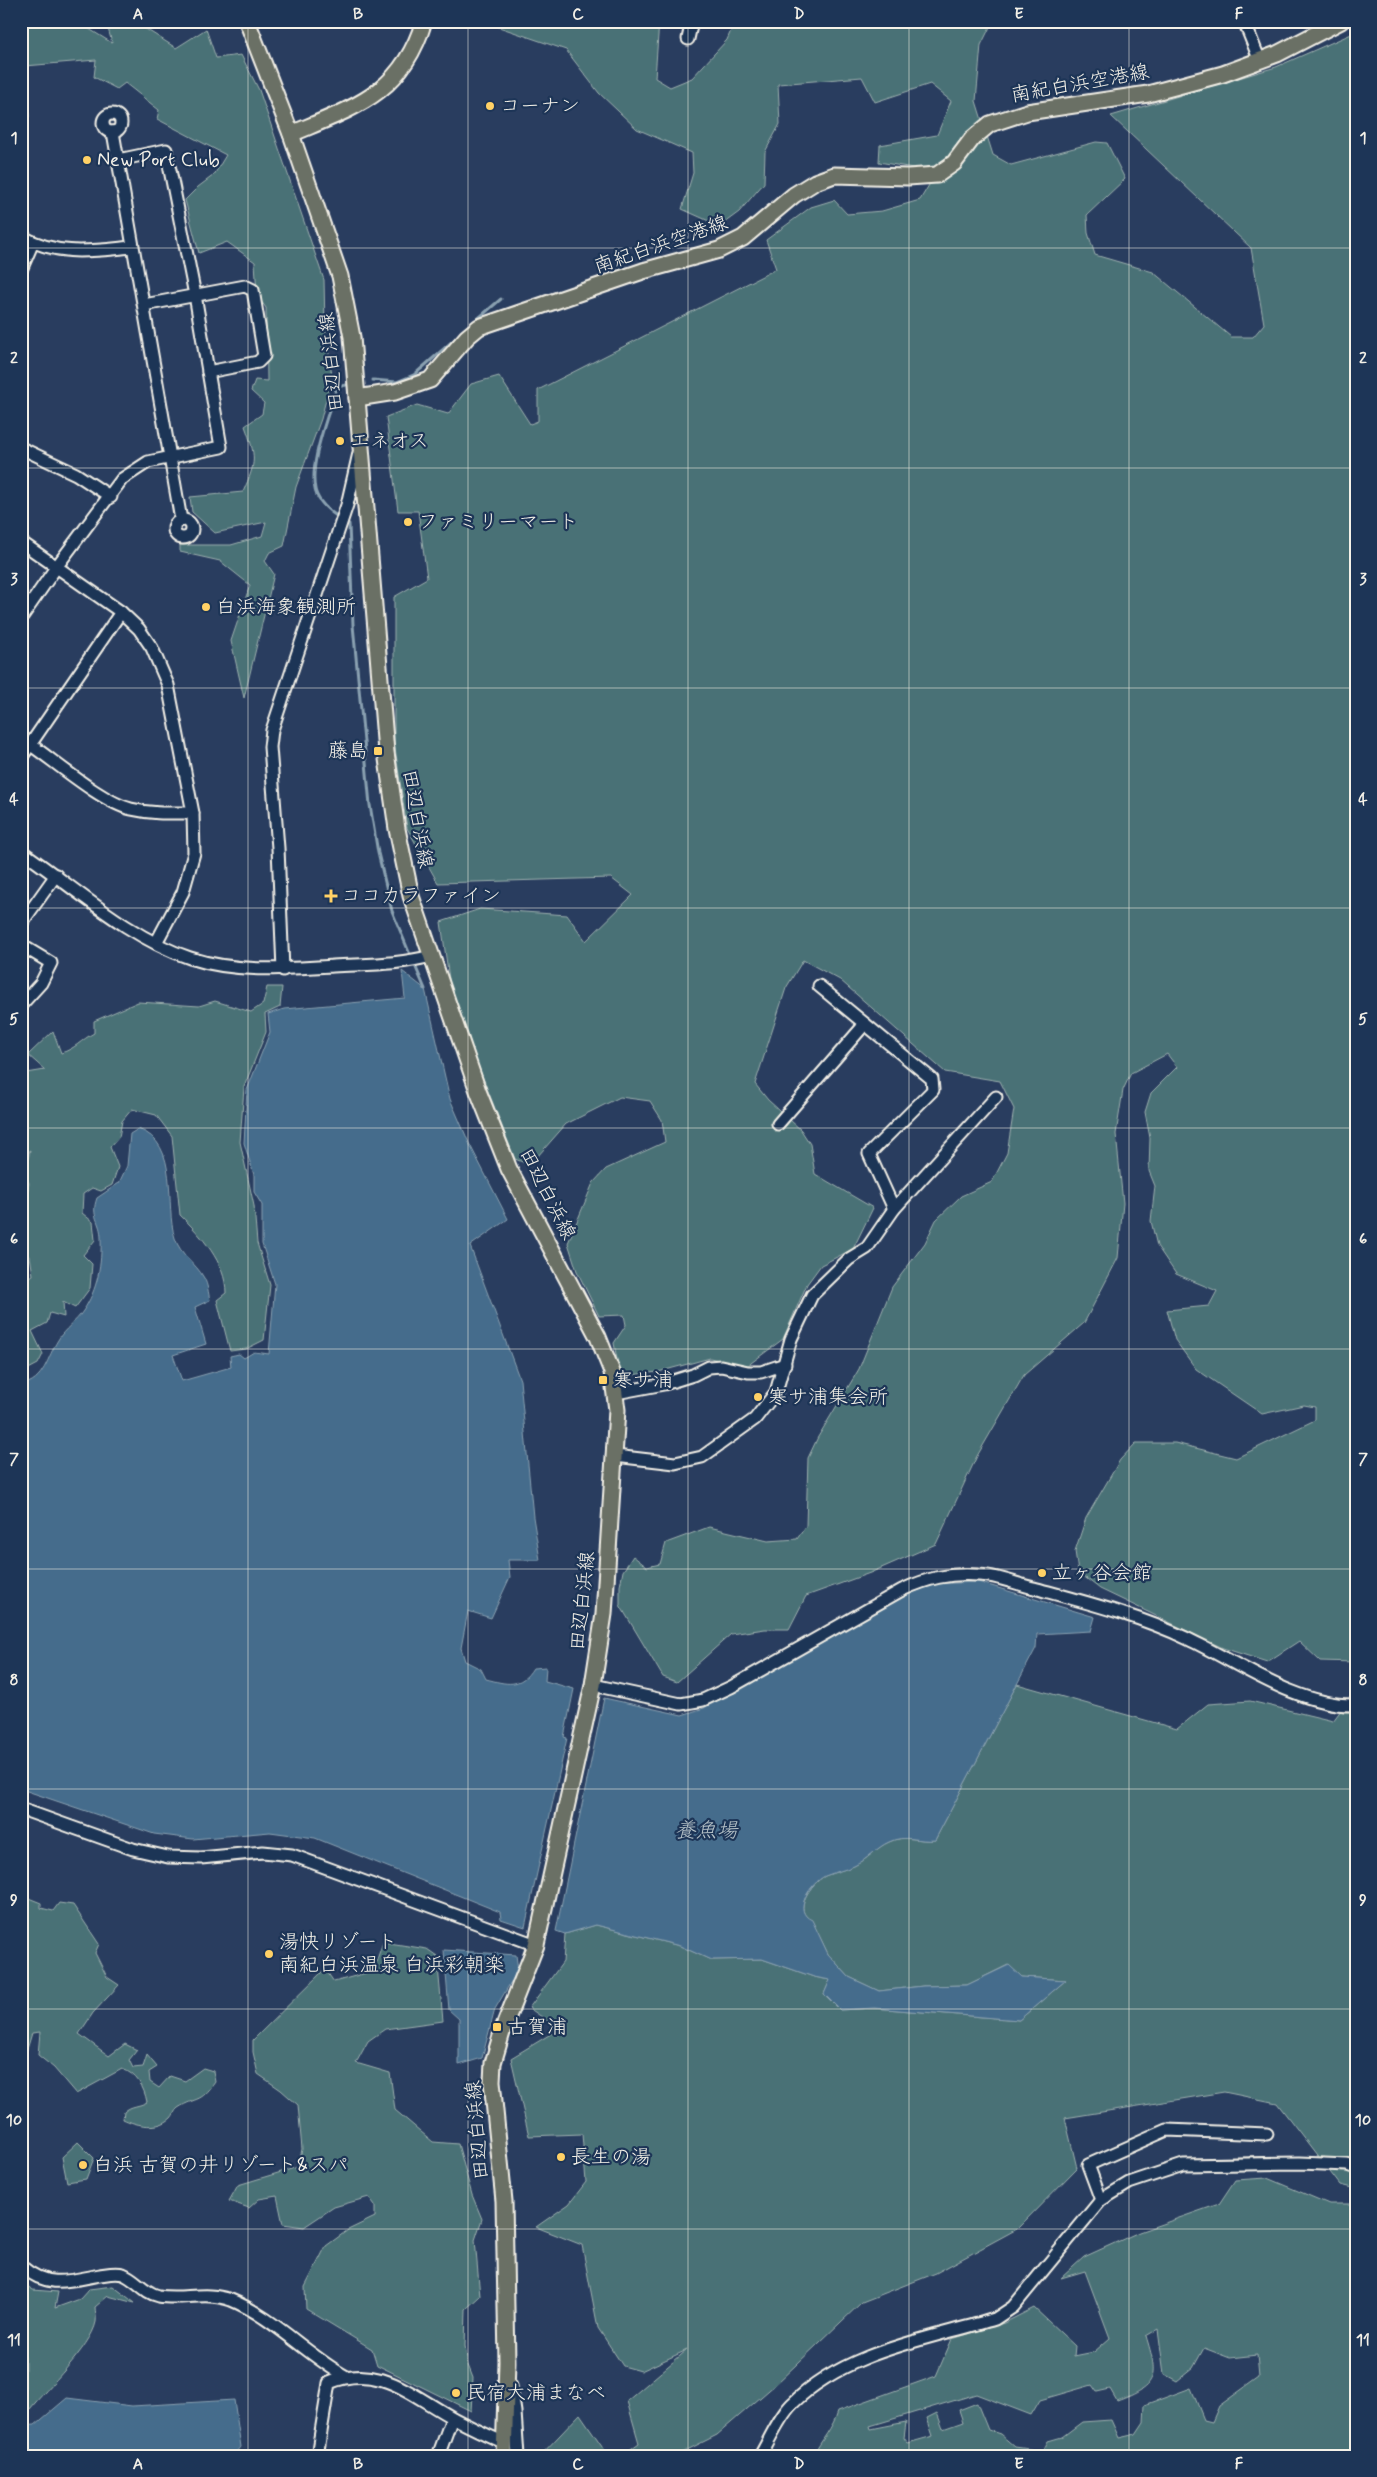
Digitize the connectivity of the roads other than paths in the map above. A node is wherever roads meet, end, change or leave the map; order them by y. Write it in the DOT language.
graph roads {
  1 [pos="247,21"];
  2 [pos="424,21"];
  3 [pos="692,21"];
  4 [pos="1244,21"];
  5 [pos="1341,21"];
  6 [pos="688,39"];
  7 [pos="1260,60"];
  8 [pos="113,132"];
  9 [pos="291,134"];
  10 [pos="118,160"];
  11 [pos="21,236"];
  12 [pos="33,242"];
  13 [pos="132,247"];
  14 [pos="21,270"];
  15 [pos="195,295"];
  16 [pos="144,305"];
  17 [pos="208,372"];
  18 [pos="356,398"];
  19 [pos="360,447"];
  20 [pos="21,448"];
  21 [pos="169,457"];
  22 [pos="111,497"];
  23 [pos="181,520"];
  24 [pos="21,542"];
  25 [pos="57,566"];
  26 [pos="121,612"];
  27 [pos="21,618"];
  28 [pos="30,745"];
  29 [pos="21,758"];
  30 [pos="193,813"];
  31 [pos="21,851"];
  32 [pos="56,875"];
  33 [pos="21,924"];
  34 [pos="156,943"];
  35 [pos="21,945"];
  36 [pos="425,957"];
  37 [pos="283,970"];
  38 [pos="819,986"];
  39 [pos="21,1005"];
  40 [pos="865,1024"];
  41 [pos="996,1097"];
  42 [pos="778,1124"];
  43 [pos="894,1209"];
  44 [pos="785,1364"];
  45 [pos="616,1393"];
  46 [pos="615,1456"];
  47 [pos="593,1685"];
  48 [pos="1356,1705"];
  49 [pos="21,1810"];
  50 [pos="536,1945"];
  51 [pos="1267,2134"];
  52 [pos="1356,2168"];
  53 [pos="1101,2200"];
  54 [pos="21,2266"];
  55 [pos="507,2362"];
  56 [pos="345,2376"];
  57 [pos="452,2418"];
  58 [pos="504,2450"];
  59 [pos="317,2456"];
  60 [pos="438,2456"];
  61 [pos="518,2456"];
  62 [pos="760,2456"];
  1 -- 9 [label="main road"];
  2 -- 9 [label="main road"];
  3 -- 6 [label="street"];
  4 -- 7 [label="street"];
  5 -- 7 [label="main road, 南紀白浜空港線"];
  7 -- 18 [label="main road, 南紀白浜空港線"];
  8 -- 10 [label="street"];
  9 -- 18 [label="main road, 田辺白浜線"];
  10 -- 13 [label="street"];
  10 -- 15 [label="street"];
  11 -- 12 [label="street"];
  12 -- 13 [label="street"];
  12 -- 14 [label="street"];
  13 -- 16 [label="street"];
  15 -- 16 [label="street"];
  15 -- 17 [label="street"];
  15 -- 17 [label="street"];
  16 -- 21 [label="street"];
  17 -- 21 [label="street"];
  18 -- 19 [label="main road, 田辺白浜線"];
  19 -- 36 [label="main road, 田辺白浜線"];
  19 -- 37 [label="street"];
  20 -- 22 [label="street"];
  21 -- 22 [label="street"];
  21 -- 23 [label="street"];
  22 -- 25 [label="street"];
  24 -- 25 [label="street"];
  25 -- 26 [label="street"];
  25 -- 27 [label="street"];
  26 -- 28 [label="street"];
  26 -- 30 [label="street"];
  28 -- 29 [label="street"];
  28 -- 30 [label="street"];
  30 -- 34 [label="street"];
  31 -- 32 [label="street"];
  32 -- 33 [label="street"];
  32 -- 34 [label="street"];
  34 -- 37 [label="street"];
  35 -- 39 [label="street"];
  36 -- 37 [label="street"];
  36 -- 45 [label="main road, 田辺白浜線"];
  38 -- 40 [label="street"];
  40 -- 42 [label="street"];
  40 -- 43 [label="street"];
  41 -- 43 [label="street"];
  43 -- 44 [label="street"];
  44 -- 45 [label="street"];
  44 -- 46 [label="street"];
  45 -- 46 [label="main road, 田辺白浜線"];
  46 -- 47 [label="main road, 田辺白浜線"];
  47 -- 48 [label="street"];
  47 -- 50 [label="main road, 田辺白浜線"];
  49 -- 50 [label="street"];
  50 -- 55 [label="main road, 田辺白浜線"];
  51 -- 53 [label="street"];
  52 -- 53 [label="street"];
  53 -- 62 [label="street"];
  54 -- 56 [label="street"];
  55 -- 58 [label="main road, 田辺白浜線"];
  55 -- 61 [label="street"];
  56 -- 57 [label="street"];
  56 -- 59 [label="street"];
  57 -- 58 [label="street"];
  57 -- 60 [label="street"];
}
